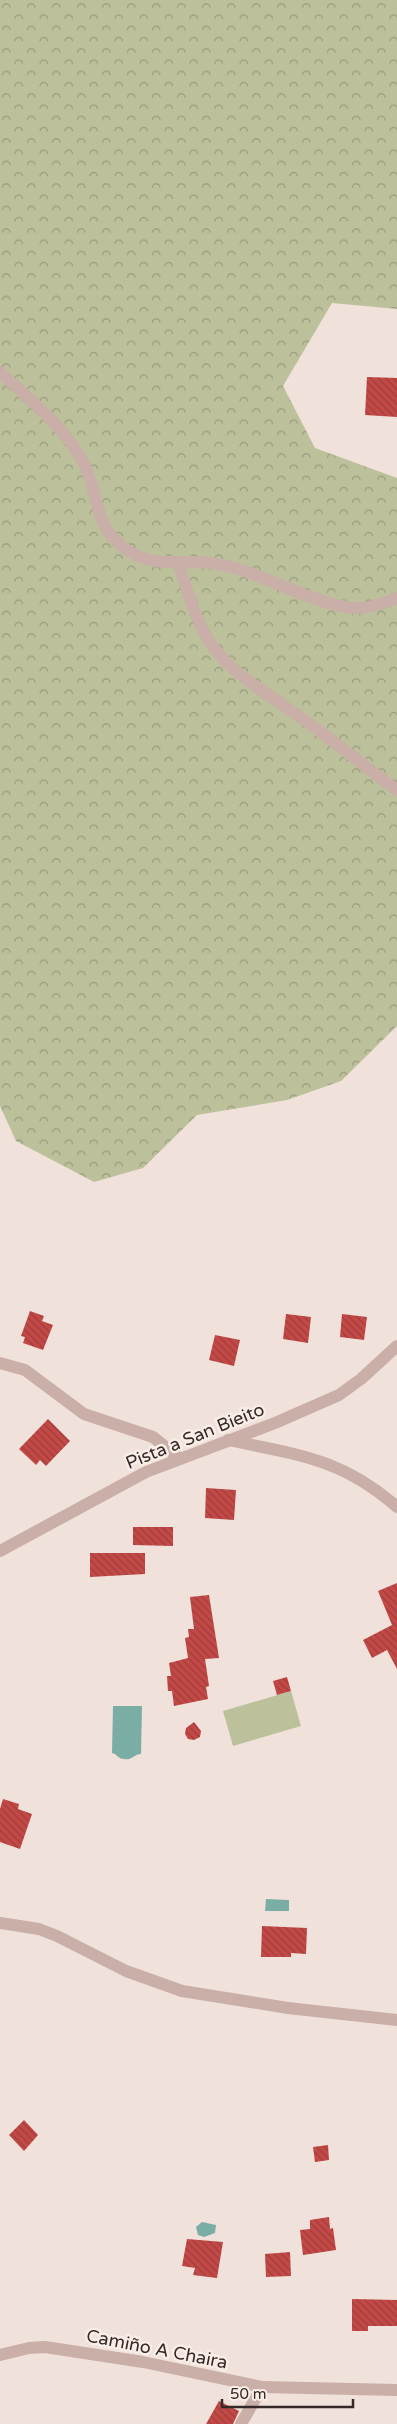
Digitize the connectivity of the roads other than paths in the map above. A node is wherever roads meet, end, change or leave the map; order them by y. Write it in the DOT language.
graph roads {
  1 [pos="0,372"];
  2 [pos="178,564"];
  3 [pos="397,598"];
  4 [pos="397,790"];
  5 [pos="397,1346"];
  6 [pos="0,1363"];
  7 [pos="228,1440"];
  8 [pos="179,1458"];
  9 [pos="397,1506"];
  10 [pos="0,1551"];
  11 [pos="0,1923"];
  12 [pos="397,2020"];
  13 [pos="0,2355"];
  14 [pos="262,2387"];
  15 [pos="397,2390"];
  16 [pos="241,2424"];
  1 -- 2 [label="street"];
  2 -- 3 [label="street"];
  2 -- 4 [label="street"];
  5 -- 7 [label="street, Pista a San Bieito"];
  6 -- 8 [label="street"];
  7 -- 8 [label="street, Pista a San Bieito"];
  7 -- 9 [label="street"];
  8 -- 10 [label="street, Pista a San Bieito"];
  11 -- 12 [label="street"];
  13 -- 14 [label="street, Camiño A Chaira"];
  14 -- 15 [label="street, Camiño A Chaira"];
  14 -- 16 [label="street"];
}
